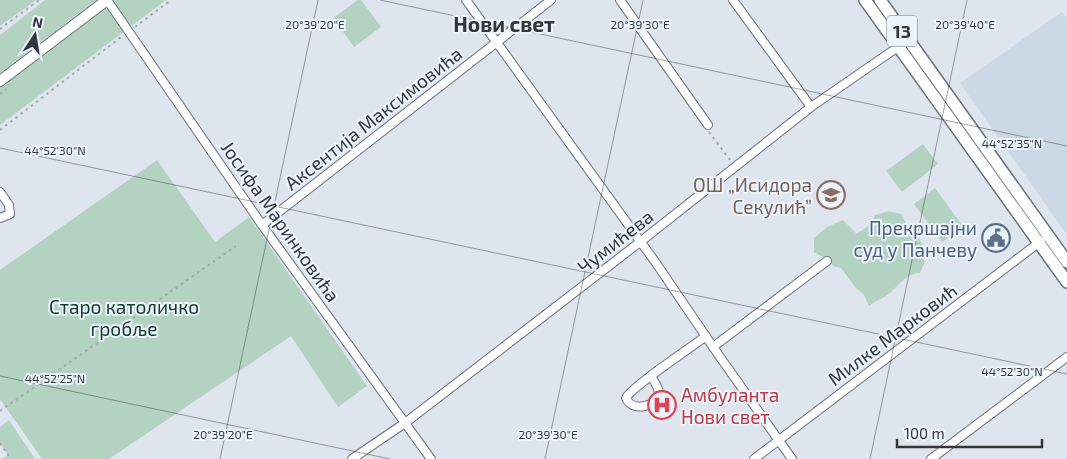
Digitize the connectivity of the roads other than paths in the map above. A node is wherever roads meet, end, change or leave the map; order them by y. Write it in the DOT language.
graph roads {
  1 [pos="108,0"];
  2 [pos="466,0"];
  3 [pos="551,0"];
  4 [pos="620,0"];
  5 [pos="733,0"];
  6 [pos="865,0"];
  7 [pos="880,0"];
  8 [pos="496,43"];
  9 [pos="898,47"];
  10 [pos="0,81"];
  11 [pos="812,107"];
  12 [pos="708,125"];
  13 [pos="0,192"];
  14 [pos="0,218"];
  15 [pos="262,225"];
  16 [pos="1044,239"];
  17 [pos="640,242"];
  18 [pos="827,261"];
  19 [pos="1067,262"];
  20 [pos="1067,282"];
  21 [pos="706,336"];
  22 [pos="713,347"];
  23 [pos="1067,357"];
  24 [pos="651,376"];
  25 [pos="405,423"];
  26 [pos="779,440"];
  27 [pos="352,459"];
  28 [pos="431,459"];
  29 [pos="754,459"];
  30 [pos="792,459"];
  31 [pos="931,459"];
  1 -- 10 [label="street"];
  1 -- 15 [label="street, Јосифа Маринковића"];
  2 -- 8 [label="street"];
  3 -- 8 [label="street, Аксентија Максимовића"];
  4 -- 12 [label="street"];
  5 -- 11 [label="street"];
  6 -- 9 [label="main road, 13"];
  7 -- 16 [label="main road, 13"];
  8 -- 15 [label="street, Аксентија Максимовића"];
  8 -- 17 [label="street"];
  9 -- 11 [label="street, Чумићева"];
  9 -- 16 [label="main road, 13"];
  11 -- 17 [label="street, Чумићева"];
  13 -- 14 [label="street"];
  15 -- 25 [label="street, Јосифа Маринковића"];
  16 -- 19 [label="main road, 13"];
  16 -- 20 [label="main road, 13"];
  16 -- 26 [label="street, Милке Марковић"];
  17 -- 21 [label="street"];
  17 -- 25 [label="street, Чумићева"];
  18 -- 22 [label="street"];
  21 -- 22 [label="street"];
  21 -- 24 [label="street"];
  22 -- 26 [label="street"];
  23 -- 31 [label="street"];
  24 -- 24 [label="street"];
  25 -- 27 [label="street, Чумићева"];
  25 -- 28 [label="street, Јосифа Маринковића"];
  26 -- 29 [label="street, Милке Марковић"];
  26 -- 30 [label="street"];
}
